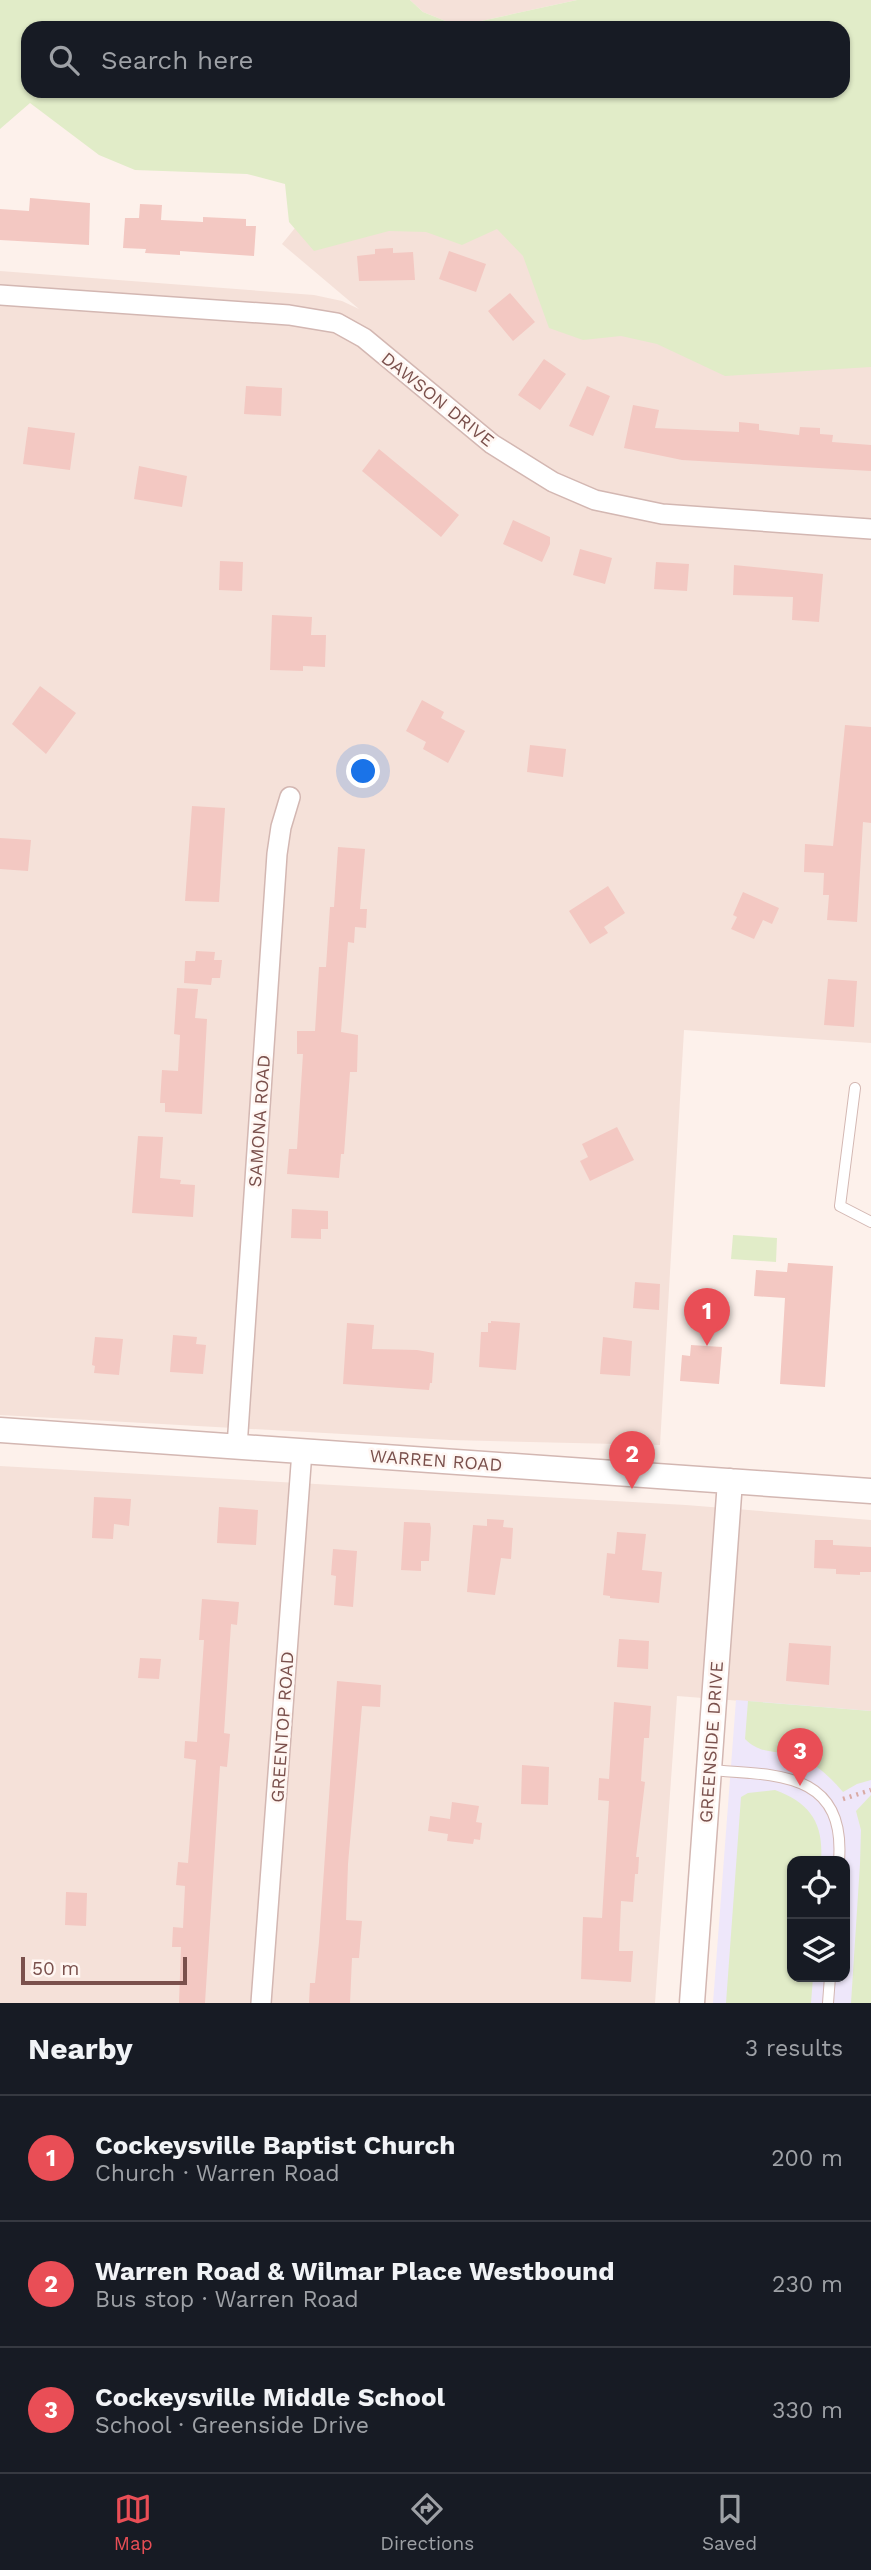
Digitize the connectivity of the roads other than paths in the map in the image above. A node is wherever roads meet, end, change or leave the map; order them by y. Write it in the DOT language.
graph roads {
  1 [pos="0,295"];
  2 [pos="871,529"];
  3 [pos="290,797"];
  4 [pos="855,1088"];
  5 [pos="871,1222"];
  6 [pos="0,1430"];
  7 [pos="237,1447"];
  8 [pos="302,1451"];
  9 [pos="730,1480"];
  10 [pos="871,1491"];
  11 [pos="709,1770"];
  12 [pos="839,1856"];
  13 [pos="830,1982"];
  14 [pos="261,2003"];
  15 [pos="692,2003"];
  16 [pos="828,2003"];
  1 -- 2 [label="street, DAWSON DRIVE"];
  3 -- 7 [label="street, SAMONA ROAD"];
  4 -- 5 [label="lane"];
  6 -- 7 [label="street, WARREN ROAD"];
  7 -- 8 [label="street, WARREN ROAD"];
  8 -- 9 [label="street, WARREN ROAD"];
  8 -- 14 [label="street, GREENTOP ROAD"];
  9 -- 10 [label="street, WARREN ROAD"];
  9 -- 11 [label="street, GREENSIDE DRIVE"];
  11 -- 12 [label="lane"];
  11 -- 15 [label="street, GREENSIDE DRIVE"];
  13 -- 16 [label="lane"];
}
